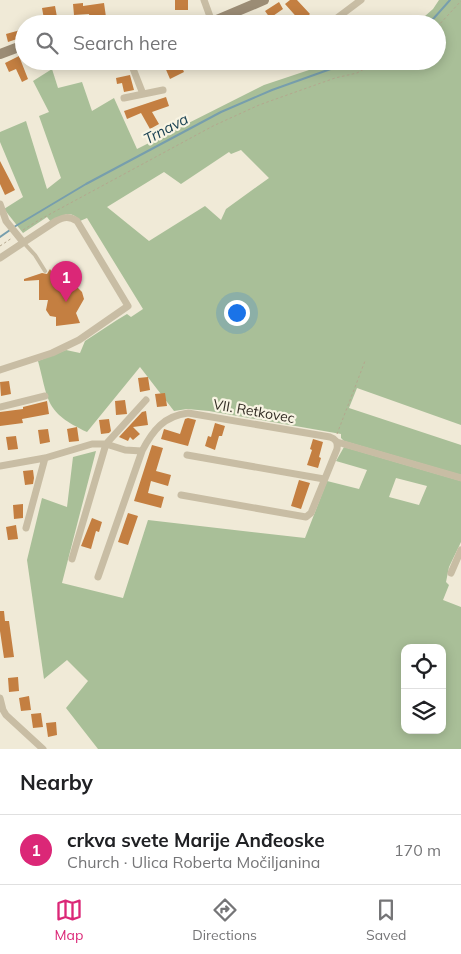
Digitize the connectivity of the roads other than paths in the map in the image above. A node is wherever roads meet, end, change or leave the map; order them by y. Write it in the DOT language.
graph roads {
  1 [pos="204,0"];
  2 [pos="264,0"];
  3 [pos="361,0"];
  4 [pos="212,15"];
  5 [pos="231,15"];
  6 [pos="341,15"];
  7 [pos="15,48"];
  8 [pos="0,54"];
  9 [pos="134,70"];
  10 [pos="163,90"];
  11 [pos="143,94"];
  12 [pos="124,98"];
  13 [pos="0,204"];
  14 [pos="23,242"];
  15 [pos="0,258"];
  16 [pos="45,271"];
  17 [pos="0,370"];
  18 [pos="45,396"];
  19 [pos="146,400"];
  20 [pos="0,407"];
  21 [pos="336,440"];
  22 [pos="106,444"];
  23 [pos="142,451"];
  24 [pos="186,455"];
  25 [pos="45,458"];
  26 [pos="0,466"];
  27 [pos="461,478"];
  28 [pos="324,479"];
  29 [pos="181,495"];
  30 [pos="26,528"];
  31 [pos="461,550"];
  32 [pos="72,559"];
  33 [pos="451,573"];
  34 [pos="98,576"];
  35 [pos="0,698"];
  36 [pos="1,711"];
  37 [pos="43,749"];
  1 -- 4 [label="street"];
  2 -- 5 [label="street"];
  3 -- 6 [label="street"];
  7 -- 8 [label="street"];
  9 -- 11 [label="street"];
  10 -- 11 [label="street"];
  11 -- 12 [label="street"];
  13 -- 14 [label="street"];
  14 -- 15 [label="street"];
  14 -- 16 [label="lane"];
  14 -- 17 [label="street"];
  18 -- 20 [label="street"];
  19 -- 22 [label="street"];
  21 -- 23 [label="street, VII. Retkovec"];
  21 -- 27 [label="street, VII. Retkovec"];
  21 -- 28 [label="street"];
  22 -- 23 [label="street"];
  22 -- 25 [label="street"];
  22 -- 32 [label="street"];
  23 -- 34 [label="street, VII. Retkovec"];
  24 -- 28 [label="street"];
  25 -- 26 [label="street"];
  25 -- 30 [label="street"];
  28 -- 29 [label="street"];
  31 -- 33 [label="street"];
  35 -- 36 [label="street"];
  36 -- 37 [label="street"];
}
